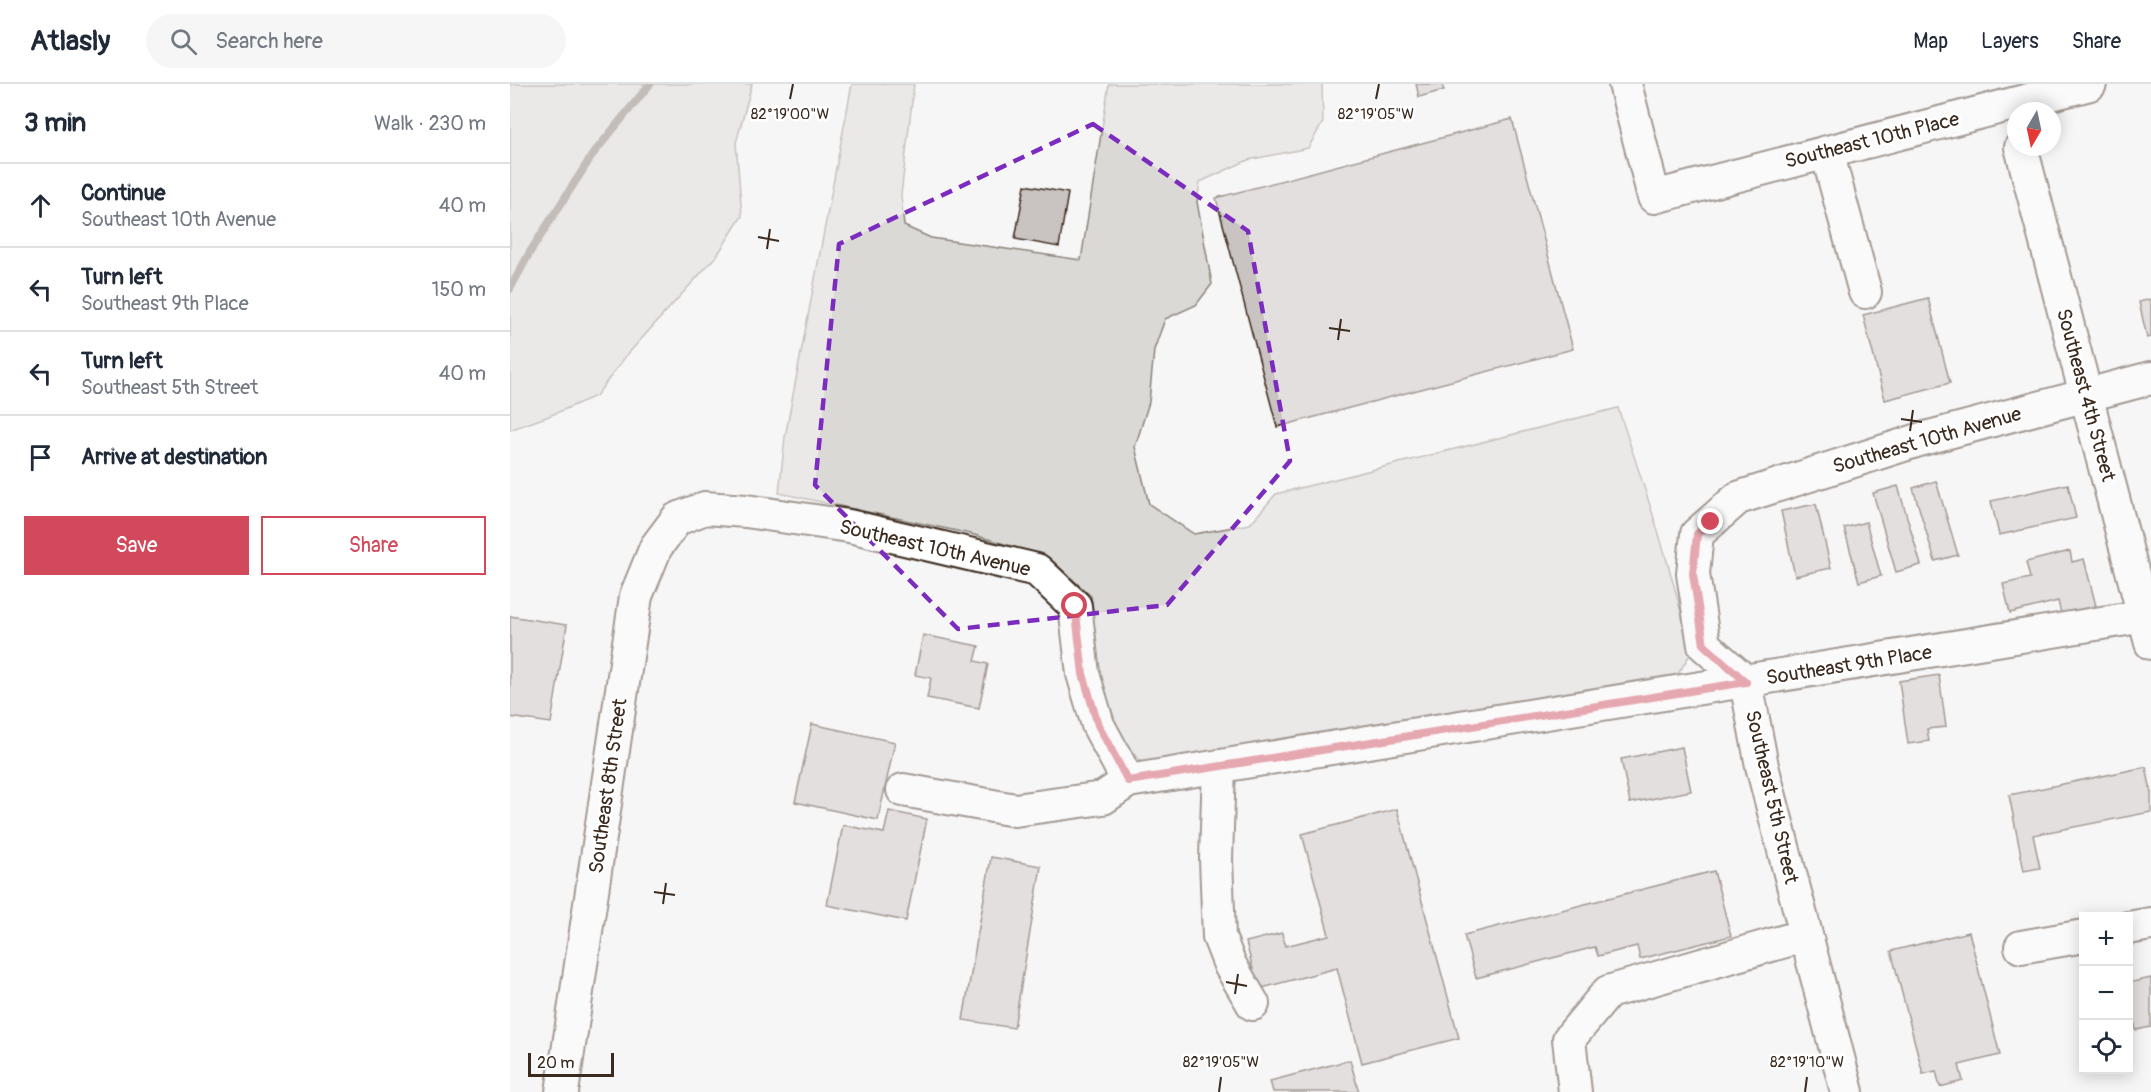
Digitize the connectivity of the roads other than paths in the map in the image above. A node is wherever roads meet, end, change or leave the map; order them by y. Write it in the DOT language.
graph roads {
  1 [pos="1625,84"];
  2 [pos="2090,84"];
  3 [pos="2025,102"];
  4 [pos="2007,107"];
  5 [pos="1827,152"];
  6 [pos="2023,156"];
  7 [pos="1865,292"];
  8 [pos="2151,378"];
  9 [pos="2086,395"];
  10 [pos="705,508"];
  11 [pos="1711,522"];
  12 [pos="2149,625"];
  13 [pos="1746,682"];
  14 [pos="1219,766"];
  15 [pos="1128,781"];
  16 [pos="903,790"];
  17 [pos="2151,924"];
  18 [pos="2133,927"];
  19 [pos="1806,935"];
  20 [pos="2079,937"];
  21 [pos="2021,947"];
  22 [pos="1253,1004"];
  23 [pos="562,1092"];
  24 [pos="1575,1092"];
  25 [pos="1847,1092"];
  1 -- 5 [label="street, Southeast 10th Place"];
  2 -- 3 [label="street, Southeast 10th Place"];
  4 -- 5 [label="street, Southeast 10th Place"];
  5 -- 7 [label="street"];
  6 -- 9 [label="street, Southeast 4th Street"];
  8 -- 9 [label="street, Southeast 10th Avenue"];
  9 -- 11 [label="street, Southeast 10th Avenue"];
  9 -- 12 [label="street, Southeast 4th Street"];
  10 -- 15 [label="street, Southeast 10th Avenue"];
  10 -- 23 [label="street, Southeast 8th Street"];
  11 -- 13 [label="street, Southeast 5th Street"];
  12 -- 13 [label="street, Southeast 9th Place"];
  13 -- 14 [label="street, Southeast 9th Place"];
  13 -- 19 [label="street, Southeast 5th Street"];
  14 -- 15 [label="street, Southeast 9th Place"];
  14 -- 22 [label="street"];
  15 -- 16 [label="street"];
  17 -- 18 [label="street"];
  19 -- 24 [label="street"];
  19 -- 25 [label="street, Southeast 5th Street"];
  20 -- 21 [label="street"];
}
